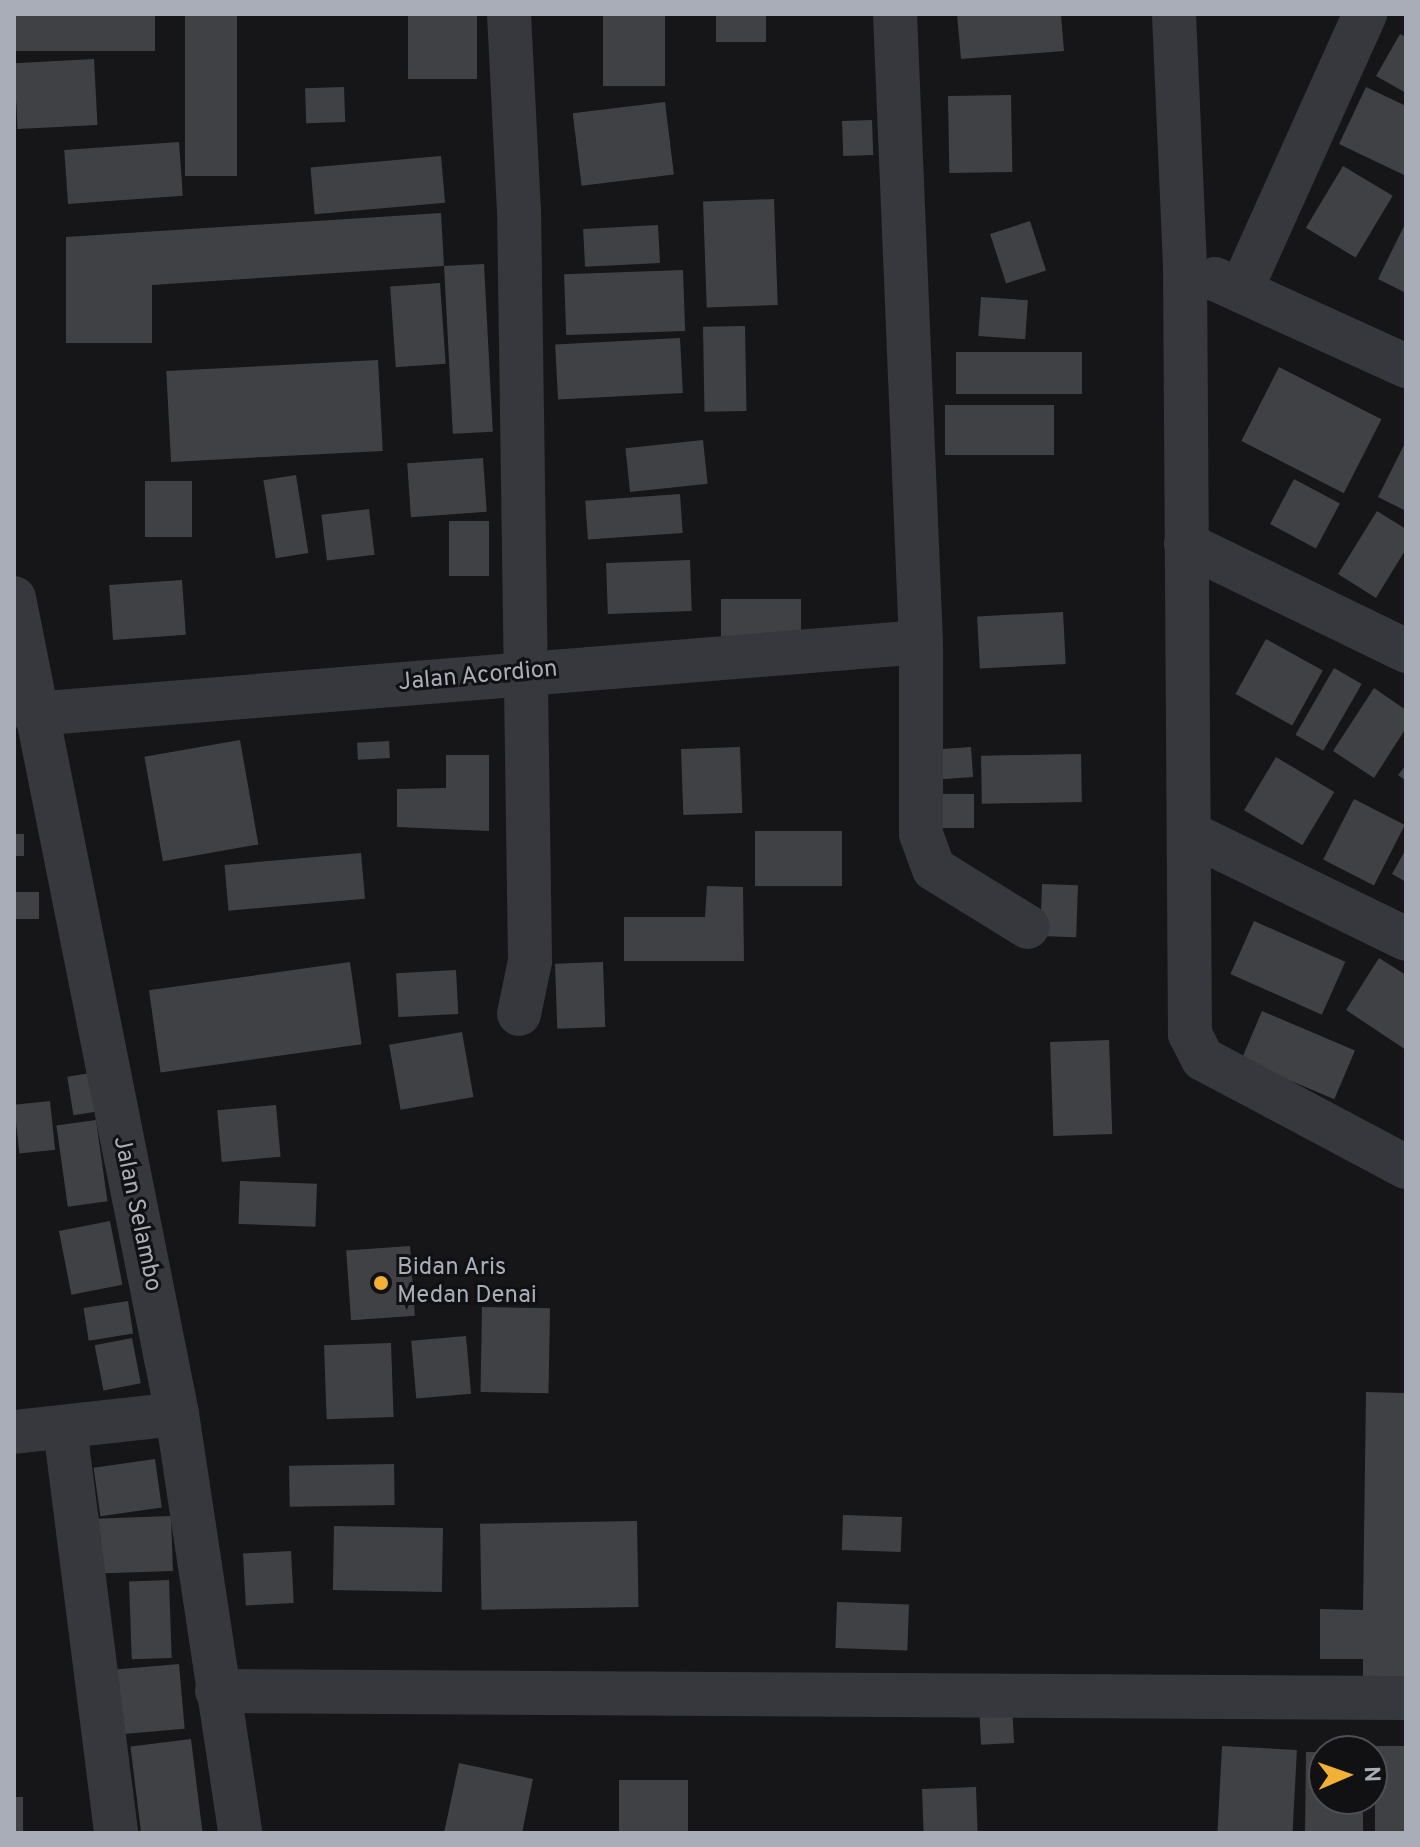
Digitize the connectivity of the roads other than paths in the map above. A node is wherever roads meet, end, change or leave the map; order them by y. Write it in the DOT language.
graph roads {
  1 [pos="509,14"];
  2 [pos="895,14"];
  3 [pos="1174,14"];
  4 [pos="1365,14"];
  5 [pos="1185,266"];
  6 [pos="1241,290"];
  7 [pos="1406,366"];
  8 [pos="1186,544"];
  9 [pos="14,598"];
  10 [pos="921,642"];
  11 [pos="1406,651"];
  12 [pos="525,673"];
  13 [pos="34,714"];
  14 [pos="1191,834"];
  15 [pos="1028,927"];
  16 [pos="1406,939"];
  17 [pos="519,1014"];
  18 [pos="1406,1167"];
  19 [pos="177,1414"];
  20 [pos="65,1428"];
  21 [pos="14,1432"];
  22 [pos="217,1691"];
  23 [pos="1406,1698"];
  24 [pos="116,1833"];
  25 [pos="240,1833"];
  1 -- 12 [label="street"];
  2 -- 10 [label="street"];
  3 -- 5 [label="street"];
  4 -- 6 [label="street"];
  5 -- 6 [label="street"];
  5 -- 8 [label="street"];
  6 -- 7 [label="street"];
  8 -- 11 [label="street"];
  8 -- 14 [label="street"];
  9 -- 13 [label="street, Jalan Selambo"];
  10 -- 12 [label="street, Jalan Acordion"];
  10 -- 15 [label="street"];
  12 -- 13 [label="street, Jalan Acordion"];
  12 -- 17 [label="street"];
  13 -- 19 [label="street, Jalan Selambo"];
  14 -- 16 [label="street"];
  14 -- 18 [label="street"];
  19 -- 20 [label="street"];
  19 -- 22 [label="street, Jalan Selambo"];
  20 -- 21 [label="street"];
  20 -- 24 [label="street"];
  22 -- 23 [label="street"];
  22 -- 25 [label="street, Jalan Selambo"];
}
